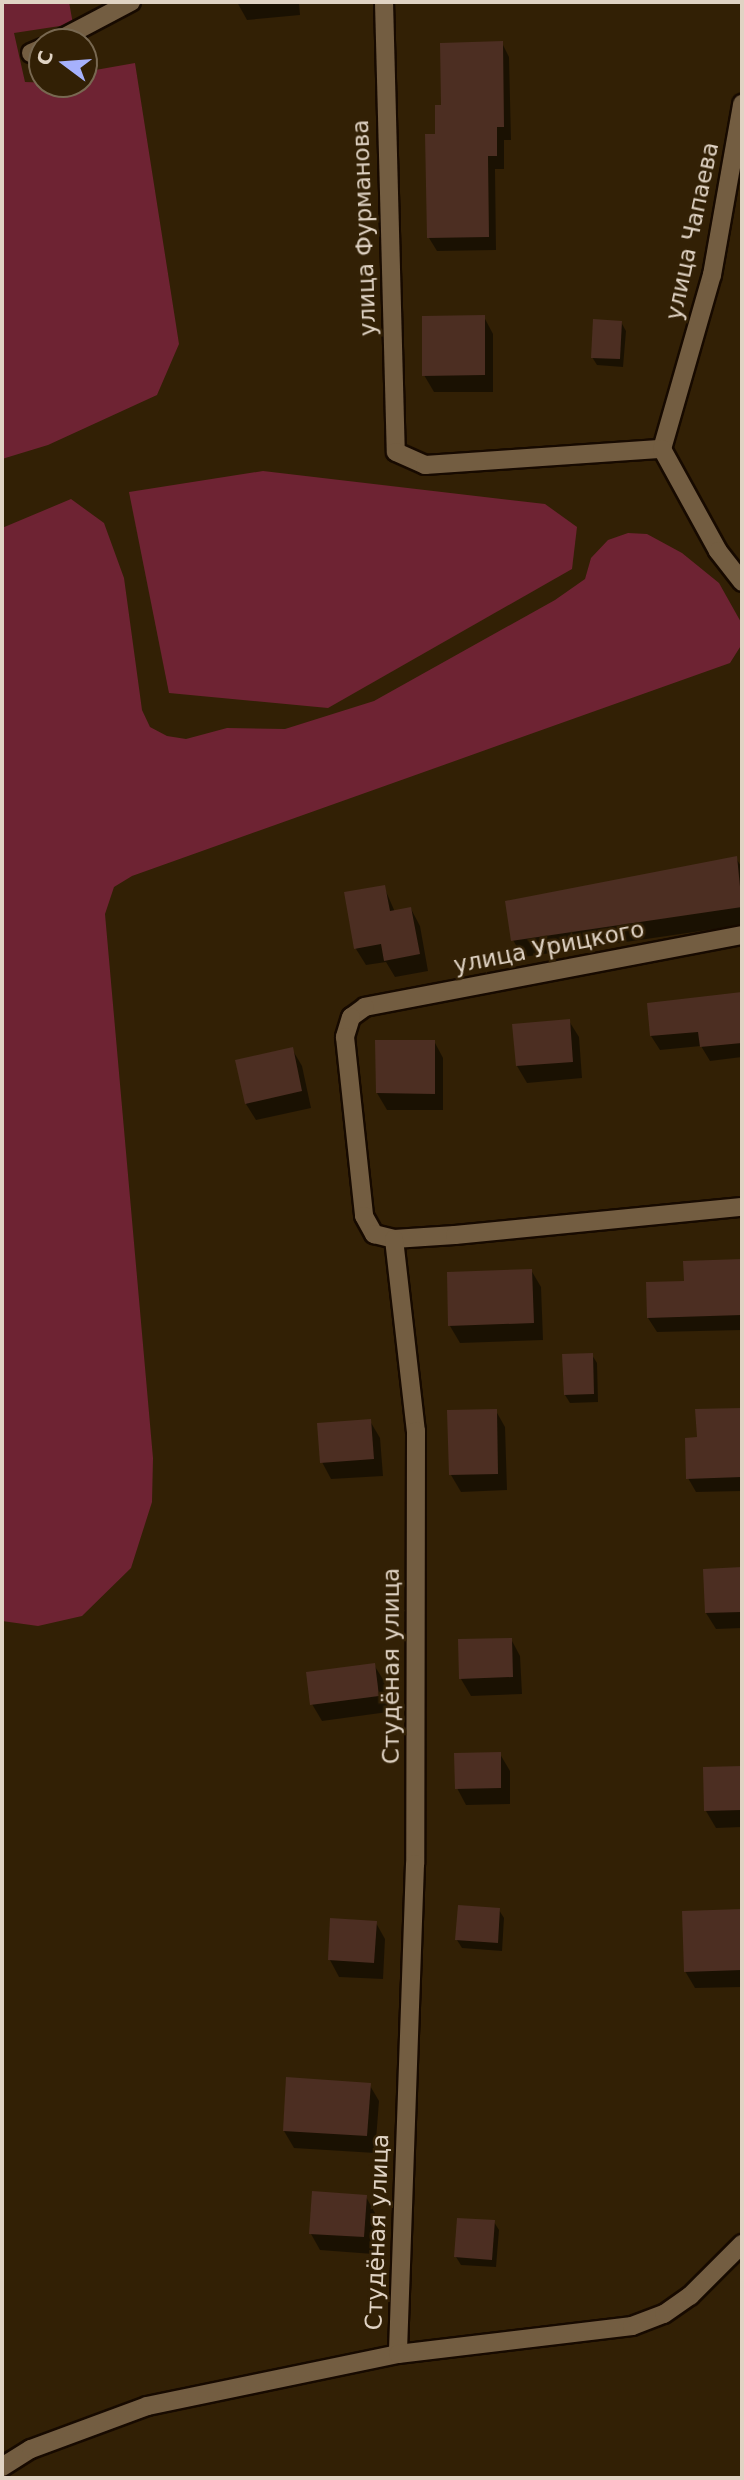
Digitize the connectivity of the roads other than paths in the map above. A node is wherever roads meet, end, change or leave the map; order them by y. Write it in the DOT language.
graph roads {
  1 [pos="131,2"];
  2 [pos="384,2"];
  3 [pos="82,28"];
  4 [pos="742,104"];
  5 [pos="662,449"];
  6 [pos="742,582"];
  7 [pos="742,935"];
  8 [pos="742,1207"];
  9 [pos="394,1239"];
  10 [pos="742,2244"];
  11 [pos="398,2354"];
  12 [pos="2,2467"];
  1 -- 3 [label="street"];
  2 -- 5 [label="street, улица Фурманова"];
  4 -- 5 [label="street, улица Чапаева"];
  5 -- 6 [label="street"];
  7 -- 9 [label="street, улица Урицкого"];
  8 -- 9 [label="street"];
  9 -- 11 [label="street, Студёная улица"];
  10 -- 11 [label="street"];
  11 -- 12 [label="street"];
}
